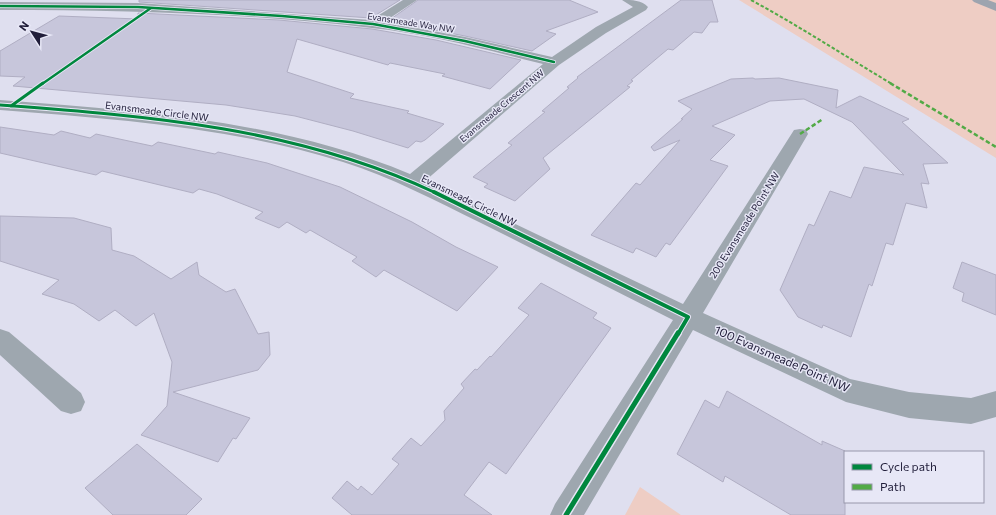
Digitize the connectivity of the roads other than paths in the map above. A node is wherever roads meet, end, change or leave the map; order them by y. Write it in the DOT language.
graph roads {
  1 [pos="410,0"];
  2 [pos="628,0"];
  3 [pos="978,0"];
  4 [pos="984,0"];
  5 [pos="143,4"];
  6 [pos="0,6"];
  7 [pos="996,6"];
  8 [pos="373,24"];
  9 [pos="554,62"];
  10 [pos="0,105"];
  11 [pos="800,134"];
  12 [pos="413,182"];
  13 [pos="688,316"];
  14 [pos="0,339"];
  15 [pos="71,402"];
  16 [pos="996,404"];
  17 [pos="566,515"];
  1 -- 8 [label="street"];
  2 -- 9 [label="street, Evansmeade Crescent NW"];
  3 -- 7 [label="highway"];
  4 -- 7 [label="highway"];
  5 -- 6 [label="street, Evansmeade Way NW"];
  5 -- 8 [label="street, Evansmeade Way NW"];
  8 -- 9 [label="street, Evansmeade Way NW"];
  9 -- 12 [label="street, Evansmeade Crescent NW"];
  10 -- 12 [label="street, Evansmeade Circle NW"];
  11 -- 13 [label="street, 200 Evansmeade Point NW"];
  12 -- 13 [label="street, Evansmeade Circle NW"];
  13 -- 16 [label="street, 100 Evansmeade Point NW"];
  13 -- 17 [label="street"];
  14 -- 15 [label="street"];
}
